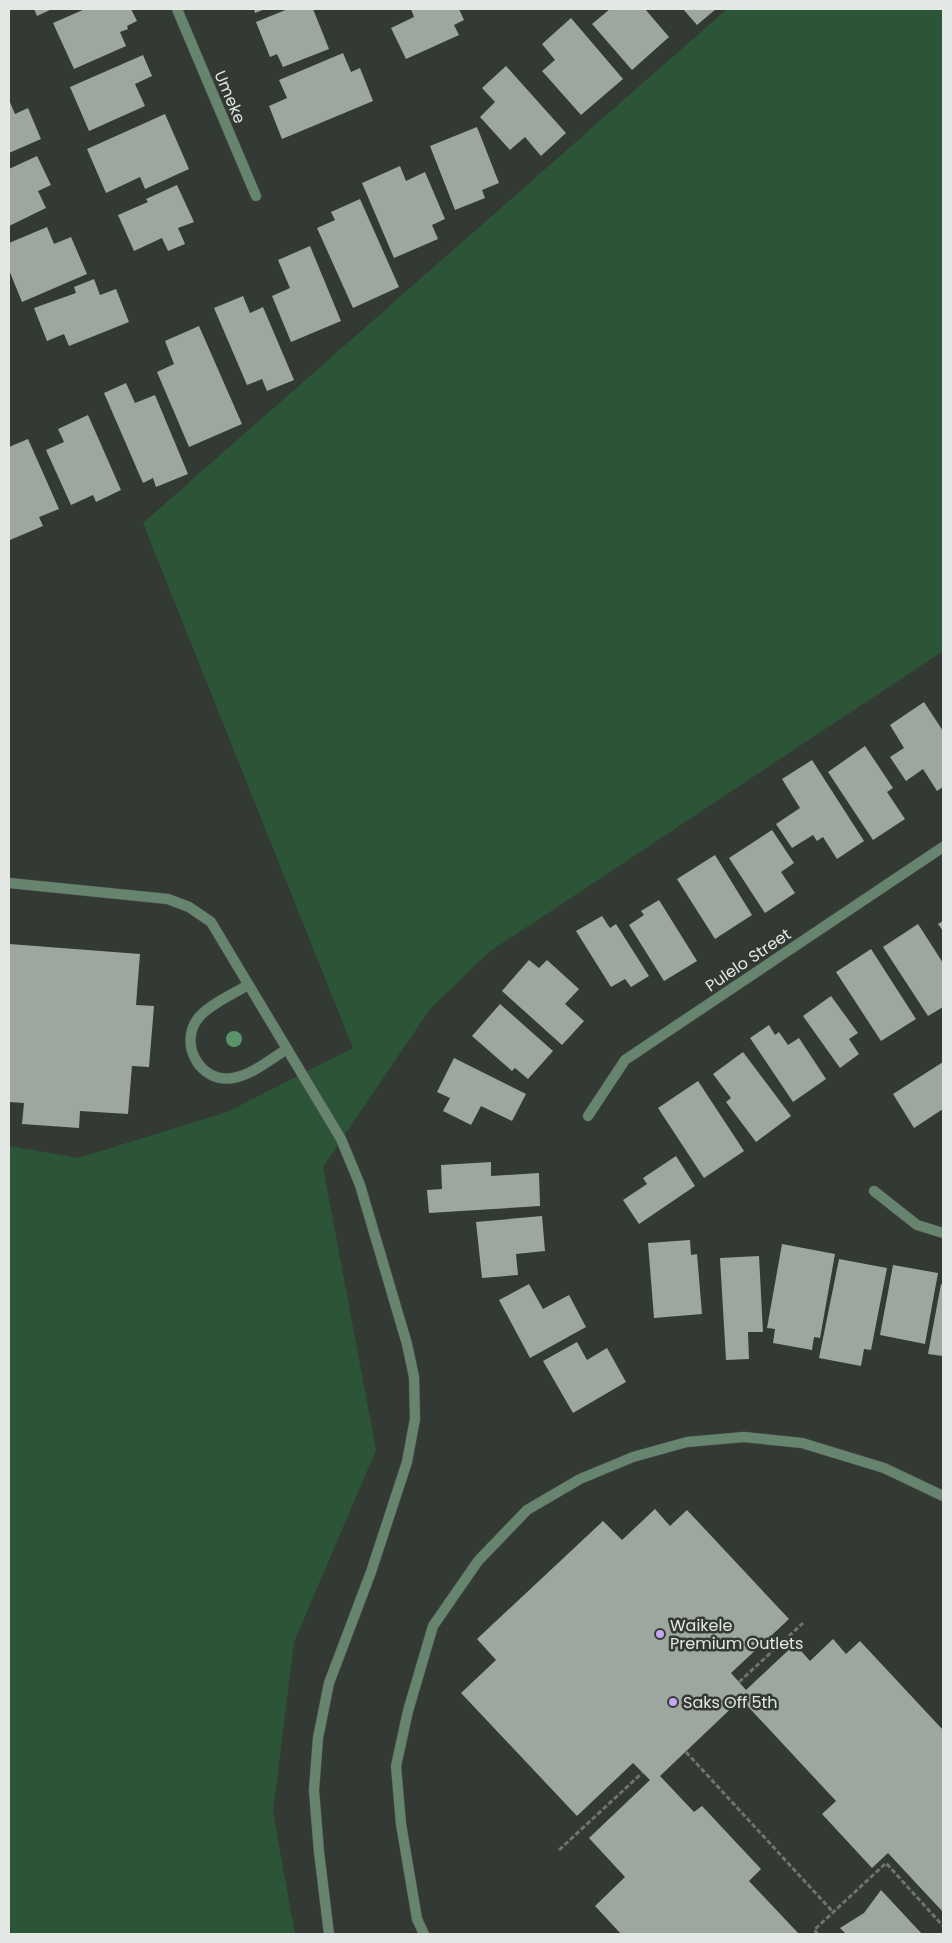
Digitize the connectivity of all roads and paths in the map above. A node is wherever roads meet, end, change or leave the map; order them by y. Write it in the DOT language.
graph roads {
  1 [pos="177,9"];
  2 [pos="256,196"];
  3 [pos="943,848"];
  4 [pos="9,884"];
  5 [pos="248,985"];
  6 [pos="287,1049"];
  7 [pos="588,1116"];
  8 [pos="874,1191"];
  9 [pos="943,1233"];
  10 [pos="943,1496"];
  11 [pos="803,1623"];
  12 [pos="739,1682"];
  13 [pos="686,1752"];
  14 [pos="642,1772"];
  15 [pos="559,1850"];
  16 [pos="833,1912"];
  17 [pos="943,1926"];
  18 [pos="330,1934"];
  19 [pos="424,1934"];
  20 [pos="818,1934"];
  1 -- 2 [label="street, Umeke"];
  3 -- 7 [label="street, Pulelo Street"];
  4 -- 5 [label="street"];
  5 -- 6 [label="street"];
  5 -- 6 [label="street"];
  6 -- 18 [label="street"];
  8 -- 9 [label="street"];
  10 -- 19 [label="street"];
  11 -- 12 [label="path"];
  13 -- 16 [label="path"];
  14 -- 15 [label="path"];
  16 -- 17 [label="path"];
  16 -- 20 [label="path"];
}
